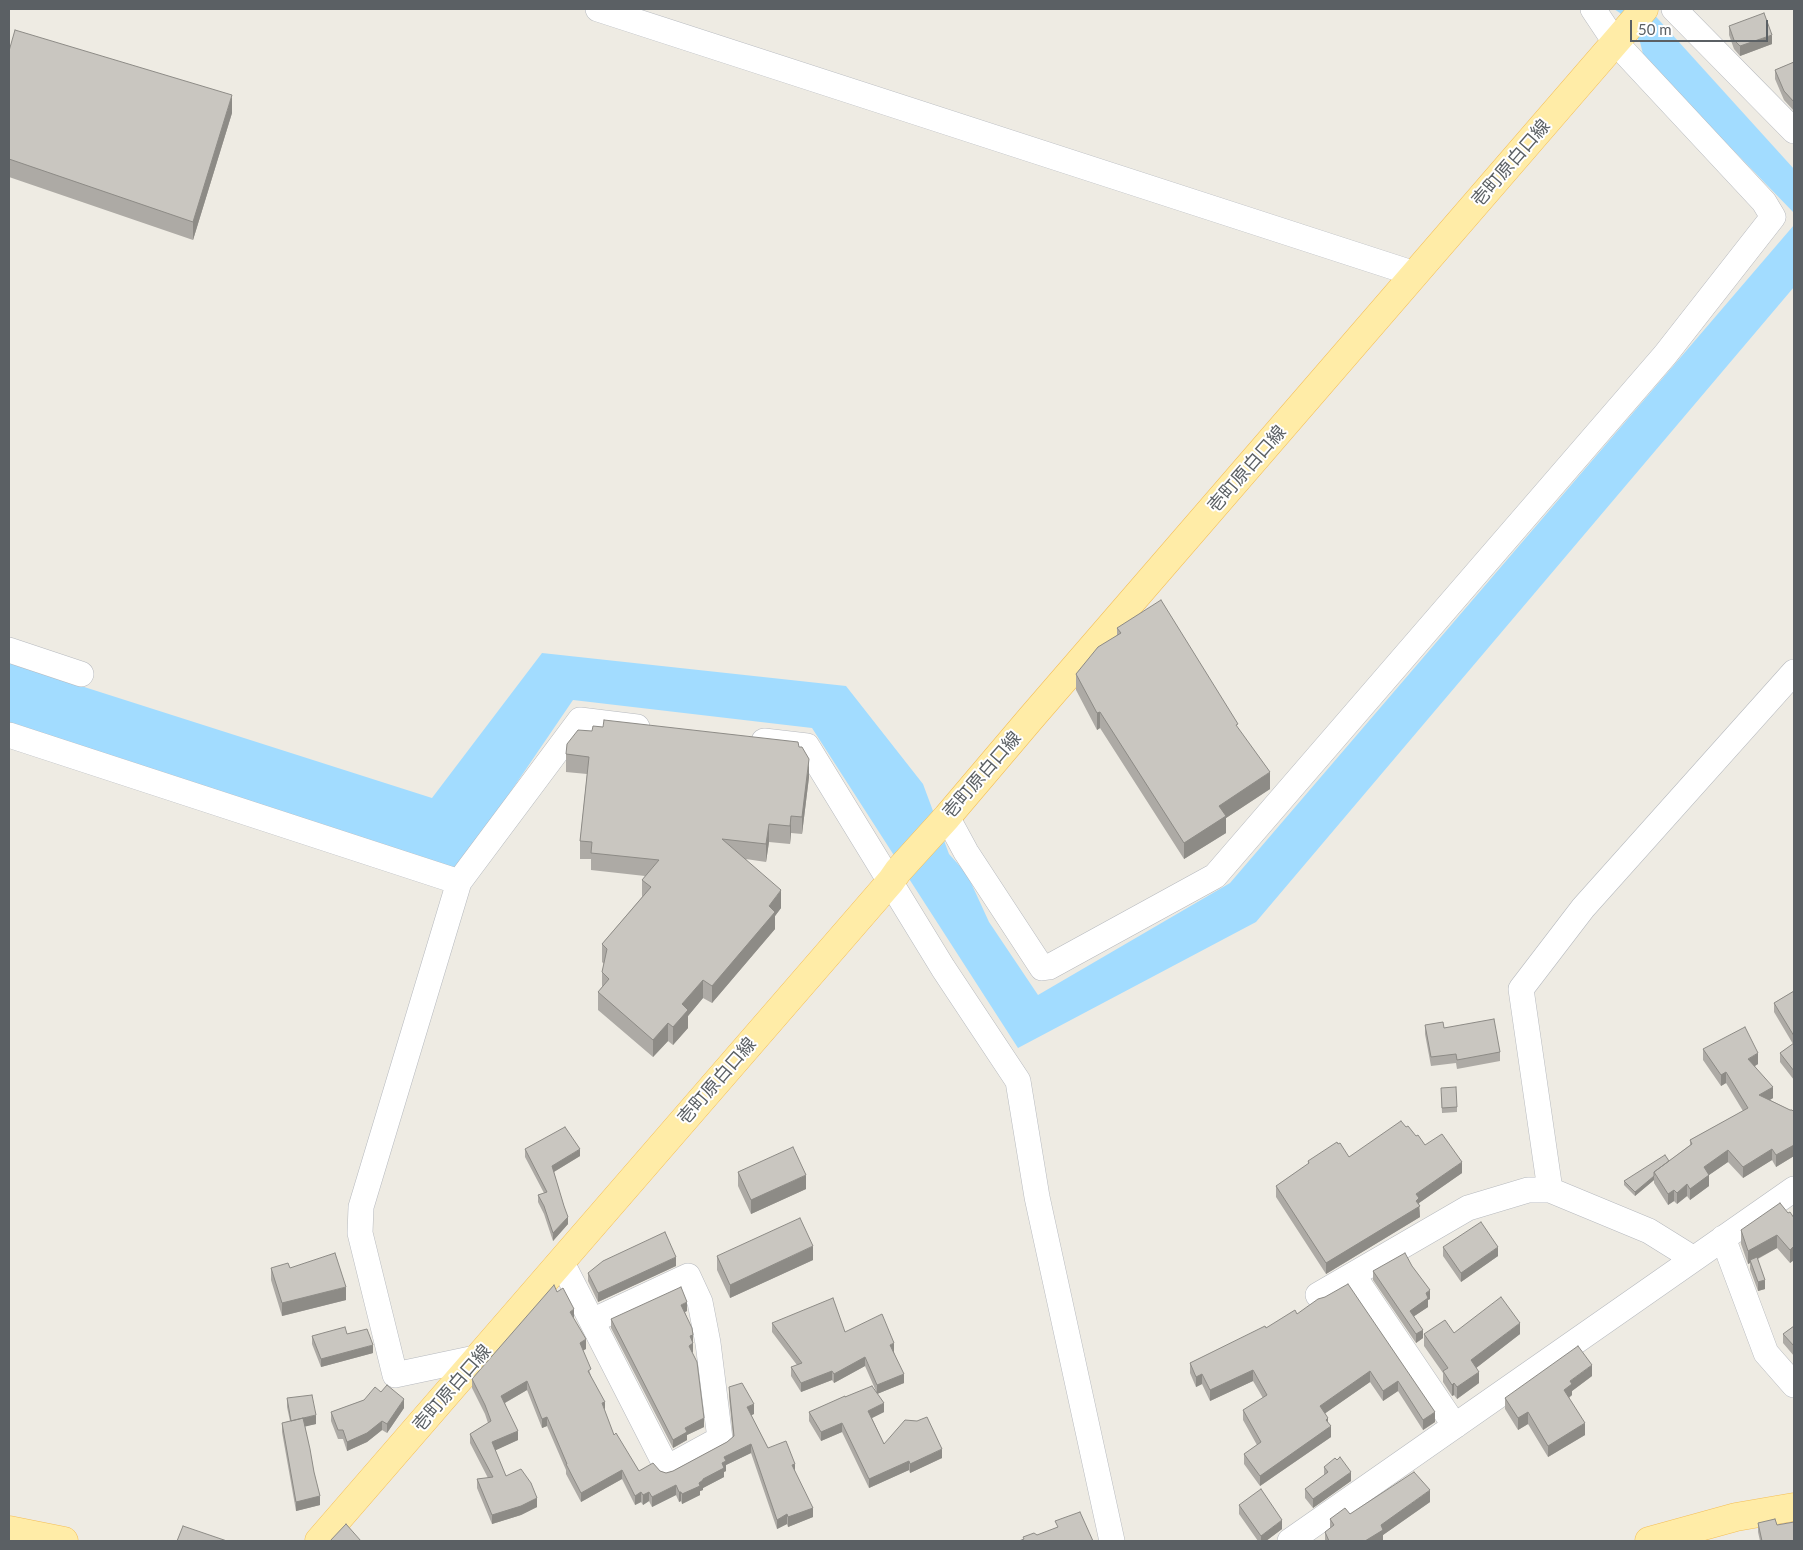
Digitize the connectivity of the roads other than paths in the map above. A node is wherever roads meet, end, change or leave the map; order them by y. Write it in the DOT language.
graph roads {
  1 [pos="598,9"];
  2 [pos="1594,9"];
  3 [pos="1644,9"];
  4 [pos="1674,9"];
  5 [pos="1620,37"];
  6 [pos="1794,131"];
  7 [pos="1415,274"];
  8 [pos="9,650"];
  9 [pos="1794,672"];
  10 [pos="82,674"];
  11 [pos="659,729"];
  12 [pos="9,735"];
  13 [pos="738,738"];
  14 [pos="943,821"];
  15 [pos="894,876"];
  16 [pos="459,882"];
  17 [pos="1794,1189"];
  18 [pos="1550,1190"];
  19 [pos="1724,1238"];
  20 [pos="1694,1259"];
  21 [pos="561,1261"];
  22 [pos="1353,1275"];
  23 [pos="1318,1295"];
  24 [pos="592,1321"];
  25 [pos="480,1357"];
  26 [pos="1794,1385"];
  27 [pos="1455,1426"];
  28 [pos="1794,1507"];
  29 [pos="9,1530"];
  30 [pos="64,1541"];
  31 [pos="319,1541"];
  32 [pos="1112,1541"];
  33 [pos="1290,1541"];
  34 [pos="1648,1541"];
  1 -- 7 [label="street"];
  2 -- 5 [label="street"];
  3 -- 5 [label="main road, 壱町原白口線"];
  4 -- 6 [label="street"];
  5 -- 7 [label="main road, 壱町原白口線"];
  5 -- 14 [label="street"];
  7 -- 14 [label="main road, 壱町原白口線"];
  8 -- 10 [label="street"];
  9 -- 18 [label="street"];
  11 -- 16 [label="street"];
  12 -- 16 [label="street"];
  13 -- 15 [label="street"];
  14 -- 15 [label="main road, 壱町原白口線"];
  15 -- 21 [label="main road, 壱町原白口線"];
  15 -- 32 [label="street"];
  16 -- 25 [label="street"];
  17 -- 19 [label="street"];
  18 -- 20 [label="street"];
  18 -- 22 [label="street"];
  19 -- 20 [label="street"];
  19 -- 26 [label="street"];
  20 -- 27 [label="street"];
  21 -- 24 [label="street"];
  21 -- 25 [label="main road, 壱町原白口線"];
  22 -- 23 [label="street"];
  22 -- 27 [label="street"];
  24 -- 24 [label="street"];
  25 -- 31 [label="main road, 壱町原白口線"];
  27 -- 33 [label="street"];
  28 -- 34 [label="main road"];
  29 -- 30 [label="main road"];
}
